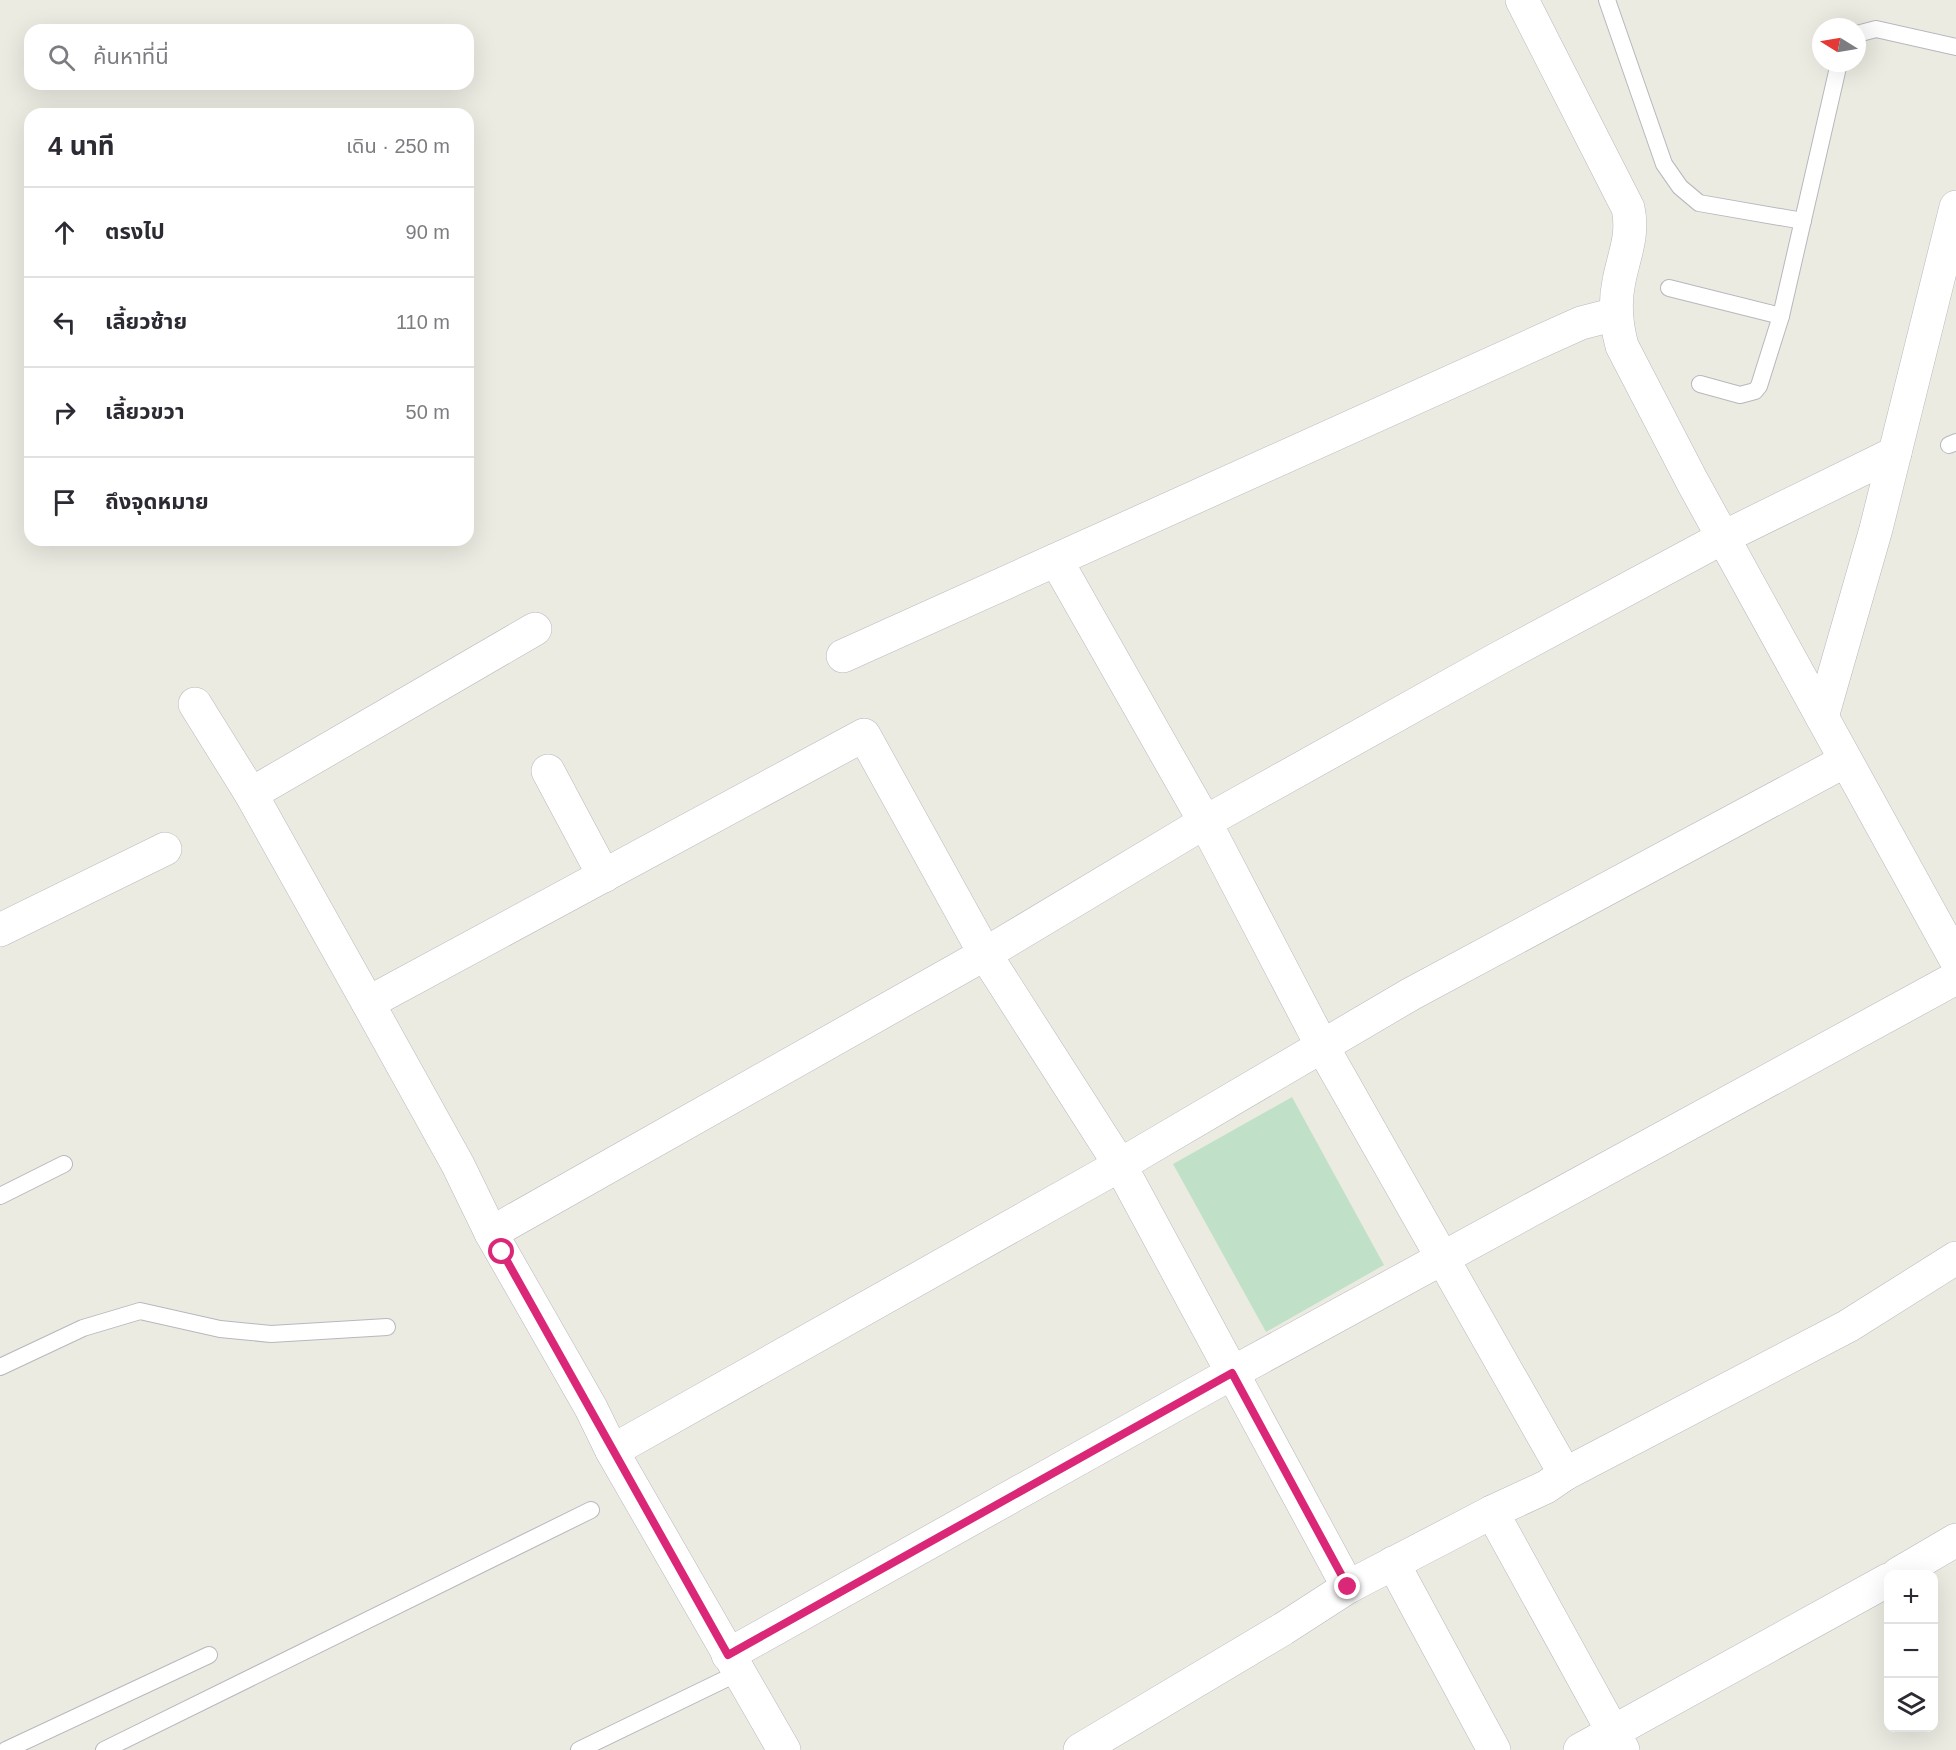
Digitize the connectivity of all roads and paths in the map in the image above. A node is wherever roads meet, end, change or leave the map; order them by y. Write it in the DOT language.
graph roads {
  1 [pos="1522,0"];
  2 [pos="1607,0"];
  3 [pos="1866,32"];
  4 [pos="1956,47"];
  5 [pos="1837,72"];
  6 [pos="1956,207"];
  7 [pos="1803,221"];
  8 [pos="1951,252"];
  9 [pos="1670,288"];
  10 [pos="1616,314"];
  11 [pos="1781,316"];
  12 [pos="1700,384"];
  13 [pos="1895,453"];
  14 [pos="1724,537"];
  15 [pos="1056,560"];
  16 [pos="535,629"];
  17 [pos="843,656"];
  18 [pos="195,704"];
  19 [pos="1822,717"];
  20 [pos="1845,761"];
  21 [pos="548,771"];
  22 [pos="251,794"];
  23 [pos="1205,822"];
  24 [pos="165,849"];
  25 [pos="604,876"];
  26 [pos="0,930"];
  27 [pos="985,954"];
  28 [pos="1956,960"];
  29 [pos="1956,978"];
  30 [pos="368,1003"];
  31 [pos="1322,1046"];
  32 [pos="64,1164"];
  33 [pos="1120,1165"];
  34 [pos="0,1196"];
  35 [pos="491,1233"];
  36 [pos="1441,1258"];
  37 [pos="1956,1258"];
  38 [pos="387,1328"];
  39 [pos="0,1367"];
  40 [pos="1232,1373"];
  41 [pos="612,1451"];
  42 [pos="1565,1474"];
  43 [pos="591,1510"];
  44 [pos="1492,1512"];
  45 [pos="1956,1540"];
  46 [pos="1393,1563"];
  47 [pos="1906,1570"];
  48 [pos="1884,1582"];
  49 [pos="1348,1587"];
  50 [pos="209,1655"];
  51 [pos="733,1664"];
  52 [pos="1618,1741"];
  53 [pos="6,1750"];
  54 [pos="104,1750"];
  55 [pos="579,1750"];
  56 [pos="784,1750"];
  57 [pos="1080,1750"];
  58 [pos="1494,1750"];
  59 [pos="1580,1750"];
  1 -- 10 [label="street"];
  2 -- 7 [label="lane"];
  3 -- 4 [label="lane"];
  5 -- 7 [label="lane"];
  6 -- 8 [label="street"];
  7 -- 11 [label="lane"];
  8 -- 13 [label="street"];
  9 -- 11 [label="lane"];
  10 -- 14 [label="street"];
  10 -- 15 [label="street"];
  11 -- 12 [label="lane"];
  13 -- 14 [label="street"];
  13 -- 19 [label="street"];
  14 -- 19 [label="street"];
  14 -- 23 [label="street"];
  15 -- 17 [label="street"];
  15 -- 23 [label="street"];
  16 -- 22 [label="street"];
  18 -- 22 [label="street"];
  19 -- 20 [label="street"];
  20 -- 28 [label="street"];
  20 -- 31 [label="street"];
  21 -- 25 [label="street"];
  22 -- 30 [label="street"];
  23 -- 27 [label="street"];
  23 -- 31 [label="street"];
  24 -- 26 [label="street"];
  25 -- 27 [label="street"];
  25 -- 30 [label="street"];
  27 -- 33 [label="street"];
  27 -- 35 [label="street"];
  29 -- 36 [label="street"];
  30 -- 35 [label="street"];
  31 -- 33 [label="street"];
  31 -- 36 [label="street"];
  32 -- 34 [label="lane"];
  33 -- 40 [label="street"];
  33 -- 41 [label="street"];
  35 -- 41 [label="street"];
  36 -- 40 [label="street"];
  36 -- 42 [label="street"];
  37 -- 42 [label="street"];
  38 -- 39 [label="lane"];
  40 -- 49 [label="street"];
  40 -- 51 [label="street"];
  41 -- 51 [label="street"];
  42 -- 44 [label="street"];
  43 -- 54 [label="lane"];
  44 -- 46 [label="street"];
  44 -- 52 [label="street"];
  45 -- 47 [label="street"];
  46 -- 49 [label="street"];
  46 -- 58 [label="street"];
  48 -- 52 [label="street"];
  49 -- 57 [label="street"];
  50 -- 53 [label="lane"];
  51 -- 55 [label="lane"];
  51 -- 56 [label="street"];
  52 -- 59 [label="street"];
}
